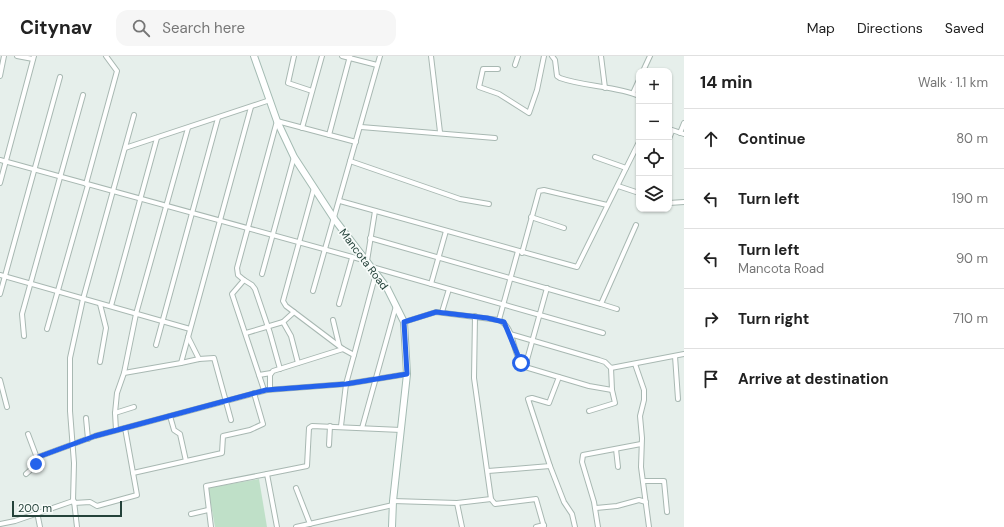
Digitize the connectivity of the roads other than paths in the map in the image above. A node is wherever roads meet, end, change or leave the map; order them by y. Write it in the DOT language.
graph roads {
  1 [pos="4,56"];
  2 [pos="17,56"];
  3 [pos="106,56"];
  4 [pos="254,56"];
  5 [pos="294,56"];
  6 [pos="322,56"];
  7 [pos="342,56"];
  8 [pos="380,56"];
  9 [pos="431,56"];
  10 [pos="518,56"];
  11 [pos="544,56"];
  12 [pos="552,56"];
  13 [pos="601,56"];
  14 [pos="650,56"];
  15 [pos="34,57"];
  16 [pos="350,57"];
  17 [pos="378,65"];
  18 [pos="515,65"];
  19 [pos="644,68"];
  20 [pos="498,69"];
  21 [pos="0,76"];
  22 [pos="60,77"];
  23 [pos="636,87"];
  24 [pos="605,88"];
  25 [pos="312,91"];
  26 [pos="633,94"];
  27 [pos="83,95"];
  28 [pos="636,95"];
  29 [pos="270,100"];
  30 [pos="251,107"];
  31 [pos="134,115"];
  32 [pos="218,118"];
  33 [pos="277,121"];
  34 [pos="684,123"];
  35 [pos="361,127"];
  36 [pos="188,128"];
  37 [pos="302,128"];
  38 [pos="672,130"];
  39 [pos="440,132"];
  40 [pos="682,133"];
  41 [pos="329,135"];
  42 [pos="156,138"];
  43 [pos="495,138"];
  44 [pos="356,142"];
  45 [pos="125,148"];
  46 [pos="636,148"];
  47 [pos="294,157"];
  48 [pos="595,157"];
  49 [pos="0,160"];
  50 [pos="350,161"];
  51 [pos="6,162"];
  52 [pos="626,168"];
  53 [pos="34,171"];
  54 [pos="60,178"];
  55 [pos="0,183"];
  56 [pos="87,185"];
  57 [pos="618,186"];
  58 [pos="314,188"];
  59 [pos="113,192"];
  60 [pos="636,192"];
  61 [pos="140,199"];
  62 [pos="340,201"];
  63 [pos="684,202"];
  64 [pos="672,203"];
  65 [pos="489,204"];
  66 [pos="607,205"];
  67 [pos="167,206"];
  68 [pos="375,211"];
  69 [pos="193,214"];
  70 [pos="531,217"];
  71 [pos="335,220"];
  72 [pos="219,221"];
  73 [pos="636,225"];
  74 [pos="564,228"];
  75 [pos="247,229"];
  76 [pos="446,231"];
  77 [pos="272,236"];
  78 [pos="370,238"];
  79 [pos="299,243"];
  80 [pos="325,251"];
  81 [pos="520,252"];
  82 [pos="352,258"];
  83 [pos="438,258"];
  84 [pos="367,261"];
  85 [pos="371,267"];
  86 [pos="376,273"];
  87 [pos="262,274"];
  88 [pos="0,275"];
  89 [pos="5,276"];
  90 [pos="510,278"];
  91 [pos="244,280"];
  92 [pos="30,283"];
  93 [pos="431,284"];
  94 [pos="547,288"];
  95 [pos="449,289"];
  96 [pos="57,291"];
  97 [pos="313,291"];
  98 [pos="0,294"];
  99 [pos="83,298"];
  100 [pos="100,304"];
  101 [pos="339,304"];
  102 [pos="503,304"];
  103 [pos="601,304"];
  104 [pos="110,306"];
  105 [pos="396,306"];
  106 [pos="617,309"];
  107 [pos="294,312"];
  108 [pos="442,312"];
  109 [pos="136,314"];
  110 [pos="540,314"];
  111 [pos="474,316"];
  112 [pos="333,320"];
  113 [pos="499,320"];
  114 [pos="162,321"];
  115 [pos="283,322"];
  116 [pos="404,322"];
  117 [pos="268,326"];
  118 [pos="47,328"];
  119 [pos="190,329"];
  120 [pos="246,333"];
  121 [pos="604,333"];
  122 [pos="510,334"];
  123 [pos="24,336"];
  124 [pos="188,336"];
  125 [pos="532,340"];
  126 [pos="156,346"];
  127 [pos="341,347"];
  128 [pos="684,354"];
  129 [pos="354,355"];
  130 [pos="675,356"];
  131 [pos="198,359"];
  132 [pos="100,362"];
  133 [pos="181,363"];
  134 [pos="298,363"];
  135 [pos="635,364"];
  136 [pos="525,367"];
  137 [pos="611,368"];
  138 [pos="280,369"];
  139 [pos="271,372"];
  140 [pos="124,373"];
  141 [pos="407,374"];
  142 [pos="259,375"];
  143 [pos="559,377"];
  144 [pos="375,379"];
  145 [pos="0,380"];
  146 [pos="346,384"];
  147 [pos="270,389"];
  148 [pos="264,390"];
  149 [pos="612,390"];
  150 [pos="254,393"];
  151 [pos="678,399"];
  152 [pos="225,401"];
  153 [pos="7,407"];
  154 [pos="134,407"];
  155 [pos="589,411"];
  156 [pos="115,413"];
  157 [pos="170,416"];
  158 [pos="86,418"];
  159 [pos="231,420"];
  160 [pos="330,426"];
  161 [pos="340,426"];
  162 [pos="125,428"];
  163 [pos="362,428"];
  164 [pos="116,430"];
  165 [pos="401,430"];
  166 [pos="28,434"];
  167 [pos="88,439"];
  168 [pos="72,444"];
  169 [pos="641,444"];
  170 [pos="329,445"];
  171 [pos="616,449"];
  172 [pos="37,458"];
  173 [pos="186,461"];
  174 [pos="550,466"];
  175 [pos="618,467"];
  176 [pos="488,471"];
  177 [pos="133,473"];
  178 [pos="26,474"];
  179 [pos="267,474"];
  180 [pos="643,481"];
  181 [pos="296,488"];
  182 [pos="491,499"];
  183 [pos="74,502"];
  184 [pos="646,502"];
  185 [pos="393,503"];
  186 [pos="457,503"];
  187 [pos="596,508"];
  188 [pos="208,510"];
  189 [pos="37,512"];
  190 [pos="667,512"];
  191 [pos="191,514"];
  192 [pos="0,524"];
  193 [pos="310,524"];
  194 [pos="9,525"];
  195 [pos="544,526"];
  196 [pos="40,527"];
  197 [pos="77,527"];
  198 [pos="211,527"];
  199 [pos="277,527"];
  200 [pos="296,527"];
  201 [pos="392,527"];
  202 [pos="462,527"];
  203 [pos="536,527"];
  204 [pos="575,527"];
  205 [pos="598,527"];
  206 [pos="649,527"];
  1 -- 21 [label="street"];
  2 -- 15 [label="street"];
  3 -- 56 [label="street"];
  4 -- 29 [label="main road, Mancota Road"];
  5 -- 25 [label="street"];
  6 -- 25 [label="street"];
  7 -- 16 [label="street"];
  8 -- 17 [label="street"];
  9 -- 39 [label="street"];
  10 -- 18 [label="street"];
  11 -- 20 [label="street"];
  12 -- 24 [label="street"];
  13 -- 24 [label="street"];
  14 -- 19 [label="street"];
  15 -- 51 [label="street"];
  16 -- 17 [label="street"];
  16 -- 41 [label="street"];
  17 -- 35 [label="street"];
  22 -- 53 [label="street"];
  23 -- 26 [label="street"];
  24 -- 26 [label="street"];
  25 -- 37 [label="street"];
  26 -- 28 [label="street"];
  27 -- 54 [label="street"];
  29 -- 30 [label="street"];
  29 -- 33 [label="main road, Mancota Road"];
  30 -- 32 [label="street"];
  30 -- 72 [label="street"];
  31 -- 45 [label="street"];
  32 -- 36 [label="street"];
  32 -- 69 [label="street"];
  33 -- 37 [label="street"];
  33 -- 47 [label="main road, Mancota Road"];
  33 -- 75 [label="street"];
  34 -- 40 [label="street"];
  35 -- 39 [label="street"];
  35 -- 44 [label="street"];
  36 -- 42 [label="street"];
  36 -- 67 [label="street"];
  37 -- 41 [label="street"];
  38 -- 40 [label="street"];
  39 -- 43 [label="street"];
  41 -- 44 [label="street"];
  42 -- 45 [label="street"];
  42 -- 61 [label="street"];
  44 -- 50 [label="street"];
  45 -- 59 [label="street"];
  46 -- 52 [label="street"];
  47 -- 58 [label="main road, Mancota Road"];
  47 -- 77 [label="street"];
  48 -- 52 [label="street"];
  49 -- 51 [label="street"];
  50 -- 62 [label="street"];
  50 -- 65 [label="street"];
  51 -- 53 [label="street"];
  51 -- 55 [label="street"];
  52 -- 57 [label="street"];
  53 -- 54 [label="street"];
  53 -- 89 [label="street"];
  54 -- 56 [label="street"];
  54 -- 92 [label="street"];
  56 -- 59 [label="street"];
  56 -- 96 [label="street"];
  57 -- 60 [label="street"];
  57 -- 66 [label="street"];
  58 -- 71 [label="main road, Mancota Road"];
  58 -- 79 [label="street"];
  59 -- 61 [label="street"];
  59 -- 99 [label="street"];
  61 -- 67 [label="street"];
  61 -- 104 [label="street"];
  62 -- 68 [label="street"];
  62 -- 71 [label="street"];
  63 -- 64 [label="street"];
  66 -- 70 [label="street"];
  66 -- 81 [label="street"];
  67 -- 69 [label="street"];
  67 -- 109 [label="street"];
  68 -- 76 [label="street"];
  68 -- 78 [label="street"];
  69 -- 72 [label="street"];
  69 -- 114 [label="street"];
  70 -- 74 [label="street"];
  70 -- 81 [label="street"];
  71 -- 80 [label="street"];
  71 -- 84 [label="main road, Mancota Road"];
  72 -- 75 [label="street"];
  72 -- 119 [label="street"];
  73 -- 103 [label="street"];
  75 -- 77 [label="street"];
  75 -- 91 [label="street"];
  76 -- 81 [label="street"];
  76 -- 83 [label="street"];
  77 -- 79 [label="street"];
  77 -- 87 [label="street"];
  78 -- 83 [label="street"];
  78 -- 84 [label="street"];
  79 -- 80 [label="street"];
  79 -- 107 [label="street"];
  80 -- 82 [label="street"];
  80 -- 97 [label="street"];
  81 -- 90 [label="street"];
  82 -- 84 [label="street"];
  82 -- 101 [label="street"];
  83 -- 90 [label="street"];
  83 -- 93 [label="street"];
  84 -- 85 [label="main road, Mancota Road"];
  85 -- 86 [label="main road, Mancota Road"];
  85 -- 93 [label="street"];
  86 -- 105 [label="main road, Mancota Road"];
  86 -- 129 [label="street"];
  88 -- 89 [label="street"];
  89 -- 92 [label="street"];
  89 -- 98 [label="street"];
  90 -- 94 [label="street"];
  90 -- 102 [label="street"];
  91 -- 117 [label="street"];
  91 -- 120 [label="street"];
  92 -- 96 [label="street"];
  92 -- 123 [label="street"];
  93 -- 95 [label="street"];
  94 -- 103 [label="street"];
  94 -- 110 [label="street"];
  95 -- 102 [label="street"];
  95 -- 108 [label="street"];
  96 -- 99 [label="street"];
  96 -- 118 [label="street"];
  99 -- 100 [label="street"];
  99 -- 168 [label="street"];
  100 -- 104 [label="street"];
  100 -- 132 [label="street"];
  102 -- 110 [label="street"];
  102 -- 113 [label="street"];
  103 -- 106 [label="street"];
  104 -- 109 [label="street"];
  105 -- 116 [label="main road, Mancota Road"];
  105 -- 144 [label="street"];
  107 -- 115 [label="street"];
  107 -- 127 [label="street"];
  108 -- 111 [label="street"];
  108 -- 116 [label="street"];
  109 -- 114 [label="street"];
  109 -- 140 [label="street"];
  110 -- 121 [label="street"];
  110 -- 125 [label="street"];
  111 -- 113 [label="street"];
  111 -- 176 [label="street"];
  112 -- 127 [label="street"];
  113 -- 122 [label="street"];
  114 -- 119 [label="street"];
  114 -- 126 [label="street"];
  115 -- 117 [label="street"];
  115 -- 134 [label="street"];
  116 -- 141 [label="main road, Mancota Road"];
  117 -- 120 [label="street"];
  117 -- 138 [label="street"];
  119 -- 124 [label="street"];
  120 -- 142 [label="street"];
  122 -- 125 [label="street"];
  122 -- 136 [label="street"];
  124 -- 131 [label="street"];
  124 -- 133 [label="street"];
  125 -- 136 [label="street"];
  125 -- 137 [label="street"];
  127 -- 129 [label="street"];
  127 -- 134 [label="street"];
  128 -- 130 [label="street"];
  129 -- 146 [label="street"];
  130 -- 135 [label="street"];
  130 -- 151 [label="street"];
  131 -- 133 [label="street"];
  131 -- 152 [label="street"];
  133 -- 140 [label="street"];
  134 -- 138 [label="street"];
  135 -- 137 [label="street"];
  135 -- 169 [label="street"];
  136 -- 143 [label="street"];
  137 -- 149 [label="street"];
  138 -- 139 [label="street"];
  139 -- 142 [label="street"];
  139 -- 147 [label="street"];
  140 -- 156 [label="street"];
  141 -- 144 [label="street"];
  141 -- 165 [label="main road, Mancota Road"];
  142 -- 148 [label="street"];
  143 -- 149 [label="street"];
  143 -- 174 [label="street"];
  144 -- 146 [label="street"];
  144 -- 163 [label="street"];
  145 -- 153 [label="street"];
  146 -- 147 [label="street"];
  146 -- 161 [label="street"];
  147 -- 148 [label="street"];
  148 -- 150 [label="street"];
  149 -- 155 [label="street"];
  150 -- 152 [label="street"];
  150 -- 173 [label="street"];
  152 -- 157 [label="street"];
  152 -- 159 [label="street"];
  154 -- 156 [label="street"];
  156 -- 164 [label="street"];
  157 -- 162 [label="street"];
  157 -- 173 [label="street"];
  158 -- 167 [label="street"];
  160 -- 161 [label="street"];
  160 -- 170 [label="street"];
  160 -- 179 [label="street"];
  161 -- 163 [label="street"];
  162 -- 164 [label="street"];
  162 -- 177 [label="street"];
  163 -- 165 [label="street"];
  164 -- 167 [label="street"];
  165 -- 185 [label="main road, Mancota Road"];
  166 -- 172 [label="street"];
  167 -- 168 [label="street"];
  168 -- 172 [label="street"];
  168 -- 183 [label="street"];
  169 -- 171 [label="street"];
  169 -- 180 [label="street"];
  171 -- 175 [label="street"];
  171 -- 187 [label="street"];
  172 -- 178 [label="street"];
  173 -- 177 [label="street"];
  174 -- 176 [label="street"];
  174 -- 204 [label="street"];
  176 -- 182 [label="street"];
  177 -- 183 [label="street"];
  179 -- 188 [label="street"];
  179 -- 199 [label="street"];
  180 -- 184 [label="street"];
  180 -- 190 [label="street"];
  181 -- 193 [label="street"];
  182 -- 186 [label="street"];
  182 -- 195 [label="street"];
  183 -- 189 [label="street"];
  183 -- 197 [label="street"];
  184 -- 187 [label="street"];
  184 -- 206 [label="street"];
  185 -- 186 [label="street"];
  185 -- 193 [label="street"];
  185 -- 201 [label="main road, Mancota Road"];
  186 -- 202 [label="street"];
  187 -- 205 [label="street"];
  188 -- 191 [label="street"];
  188 -- 198 [label="street"];
  189 -- 194 [label="street"];
  189 -- 196 [label="street"];
  192 -- 194 [label="street"];
  193 -- 200 [label="street"];
  195 -- 203 [label="street"];
}
